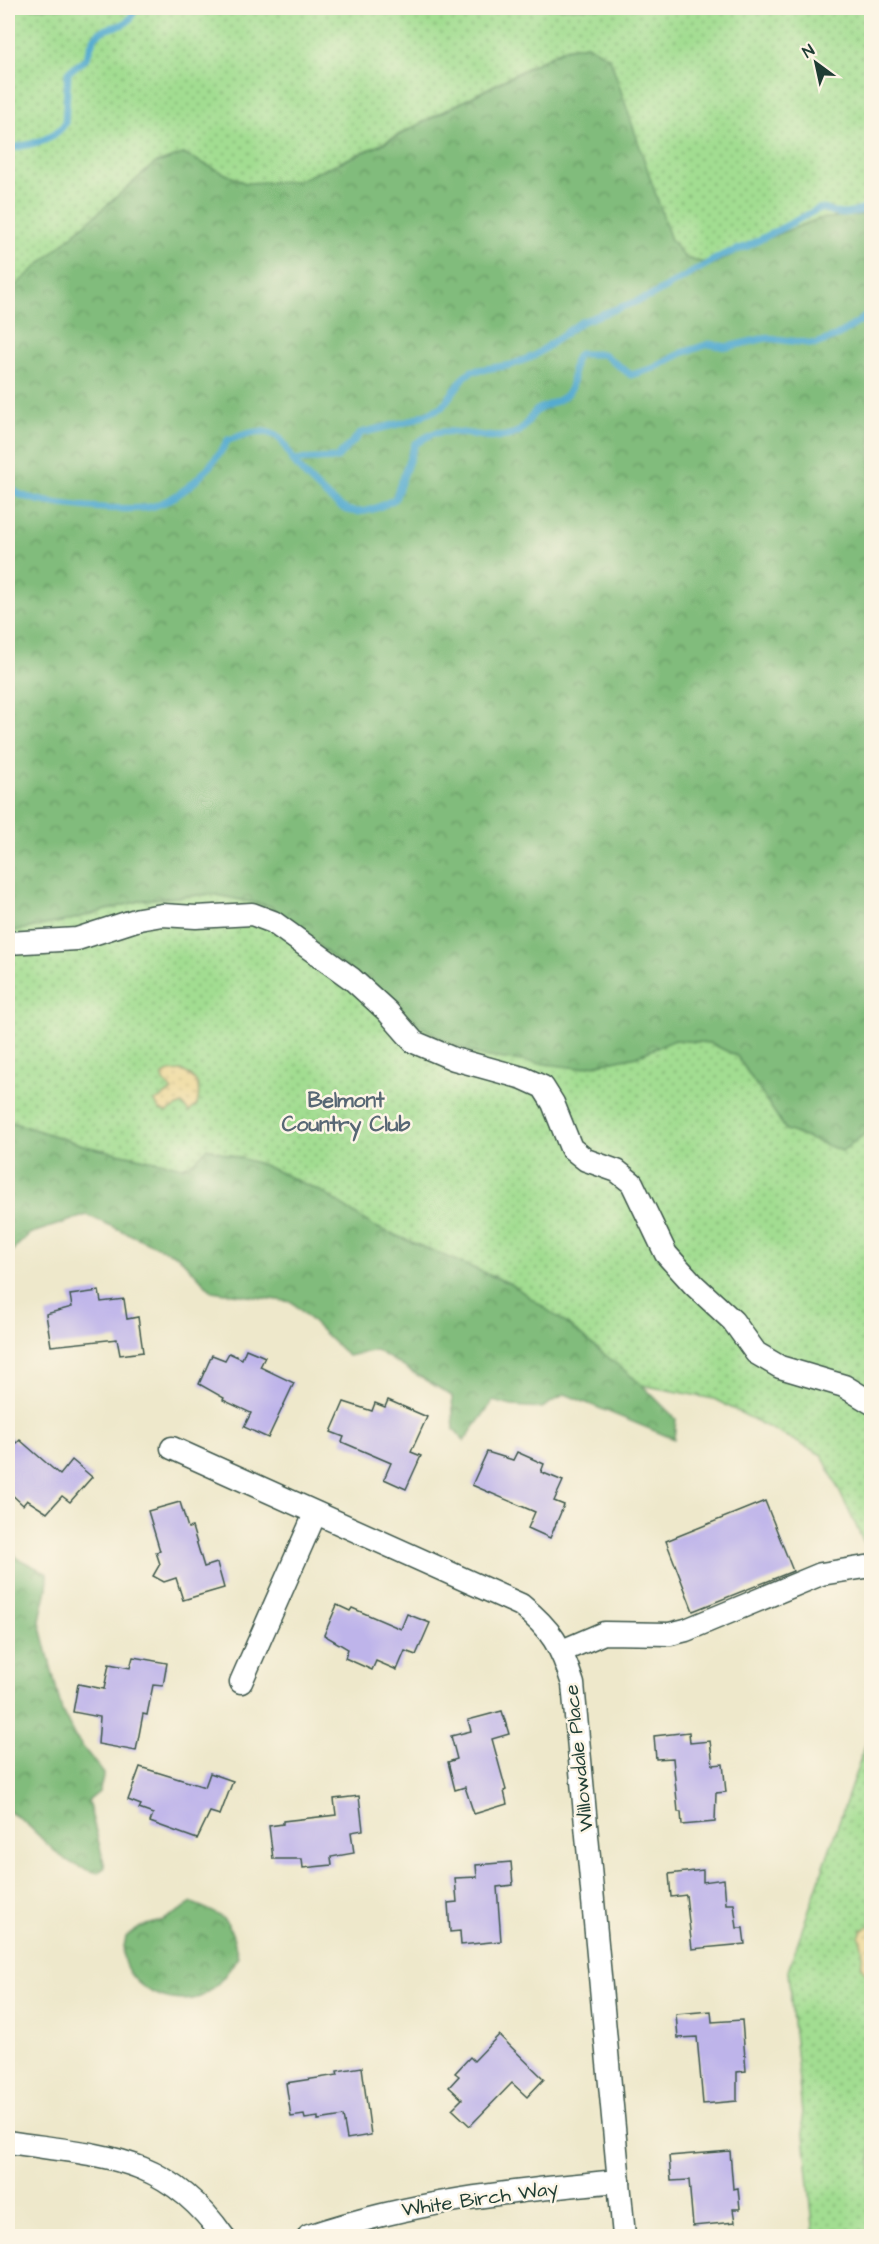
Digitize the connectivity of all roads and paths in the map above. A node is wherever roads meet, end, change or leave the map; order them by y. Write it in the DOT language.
graph roads {
  1 [pos="8,944"];
  2 [pos="872,1402"];
  3 [pos="172,1448"];
  4 [pos="315,1514"];
  5 [pos="872,1566"];
  6 [pos="562,1651"];
  7 [pos="241,1682"];
  8 [pos="8,2142"];
  9 [pos="619,2181"];
  10 [pos="223,2236"];
  11 [pos="309,2236"];
  12 [pos="624,2236"];
  1 -- 2 [label="street"];
  3 -- 4 [label="street, Willowdale Place"];
  4 -- 6 [label="street, Willowdale Place"];
  4 -- 7 [label="street"];
  5 -- 6 [label="street"];
  6 -- 9 [label="street, Willowdale Place"];
  8 -- 10 [label="street"];
  9 -- 11 [label="street, White Birch Way"];
  9 -- 12 [label="street, Willowdale Place"];
}
